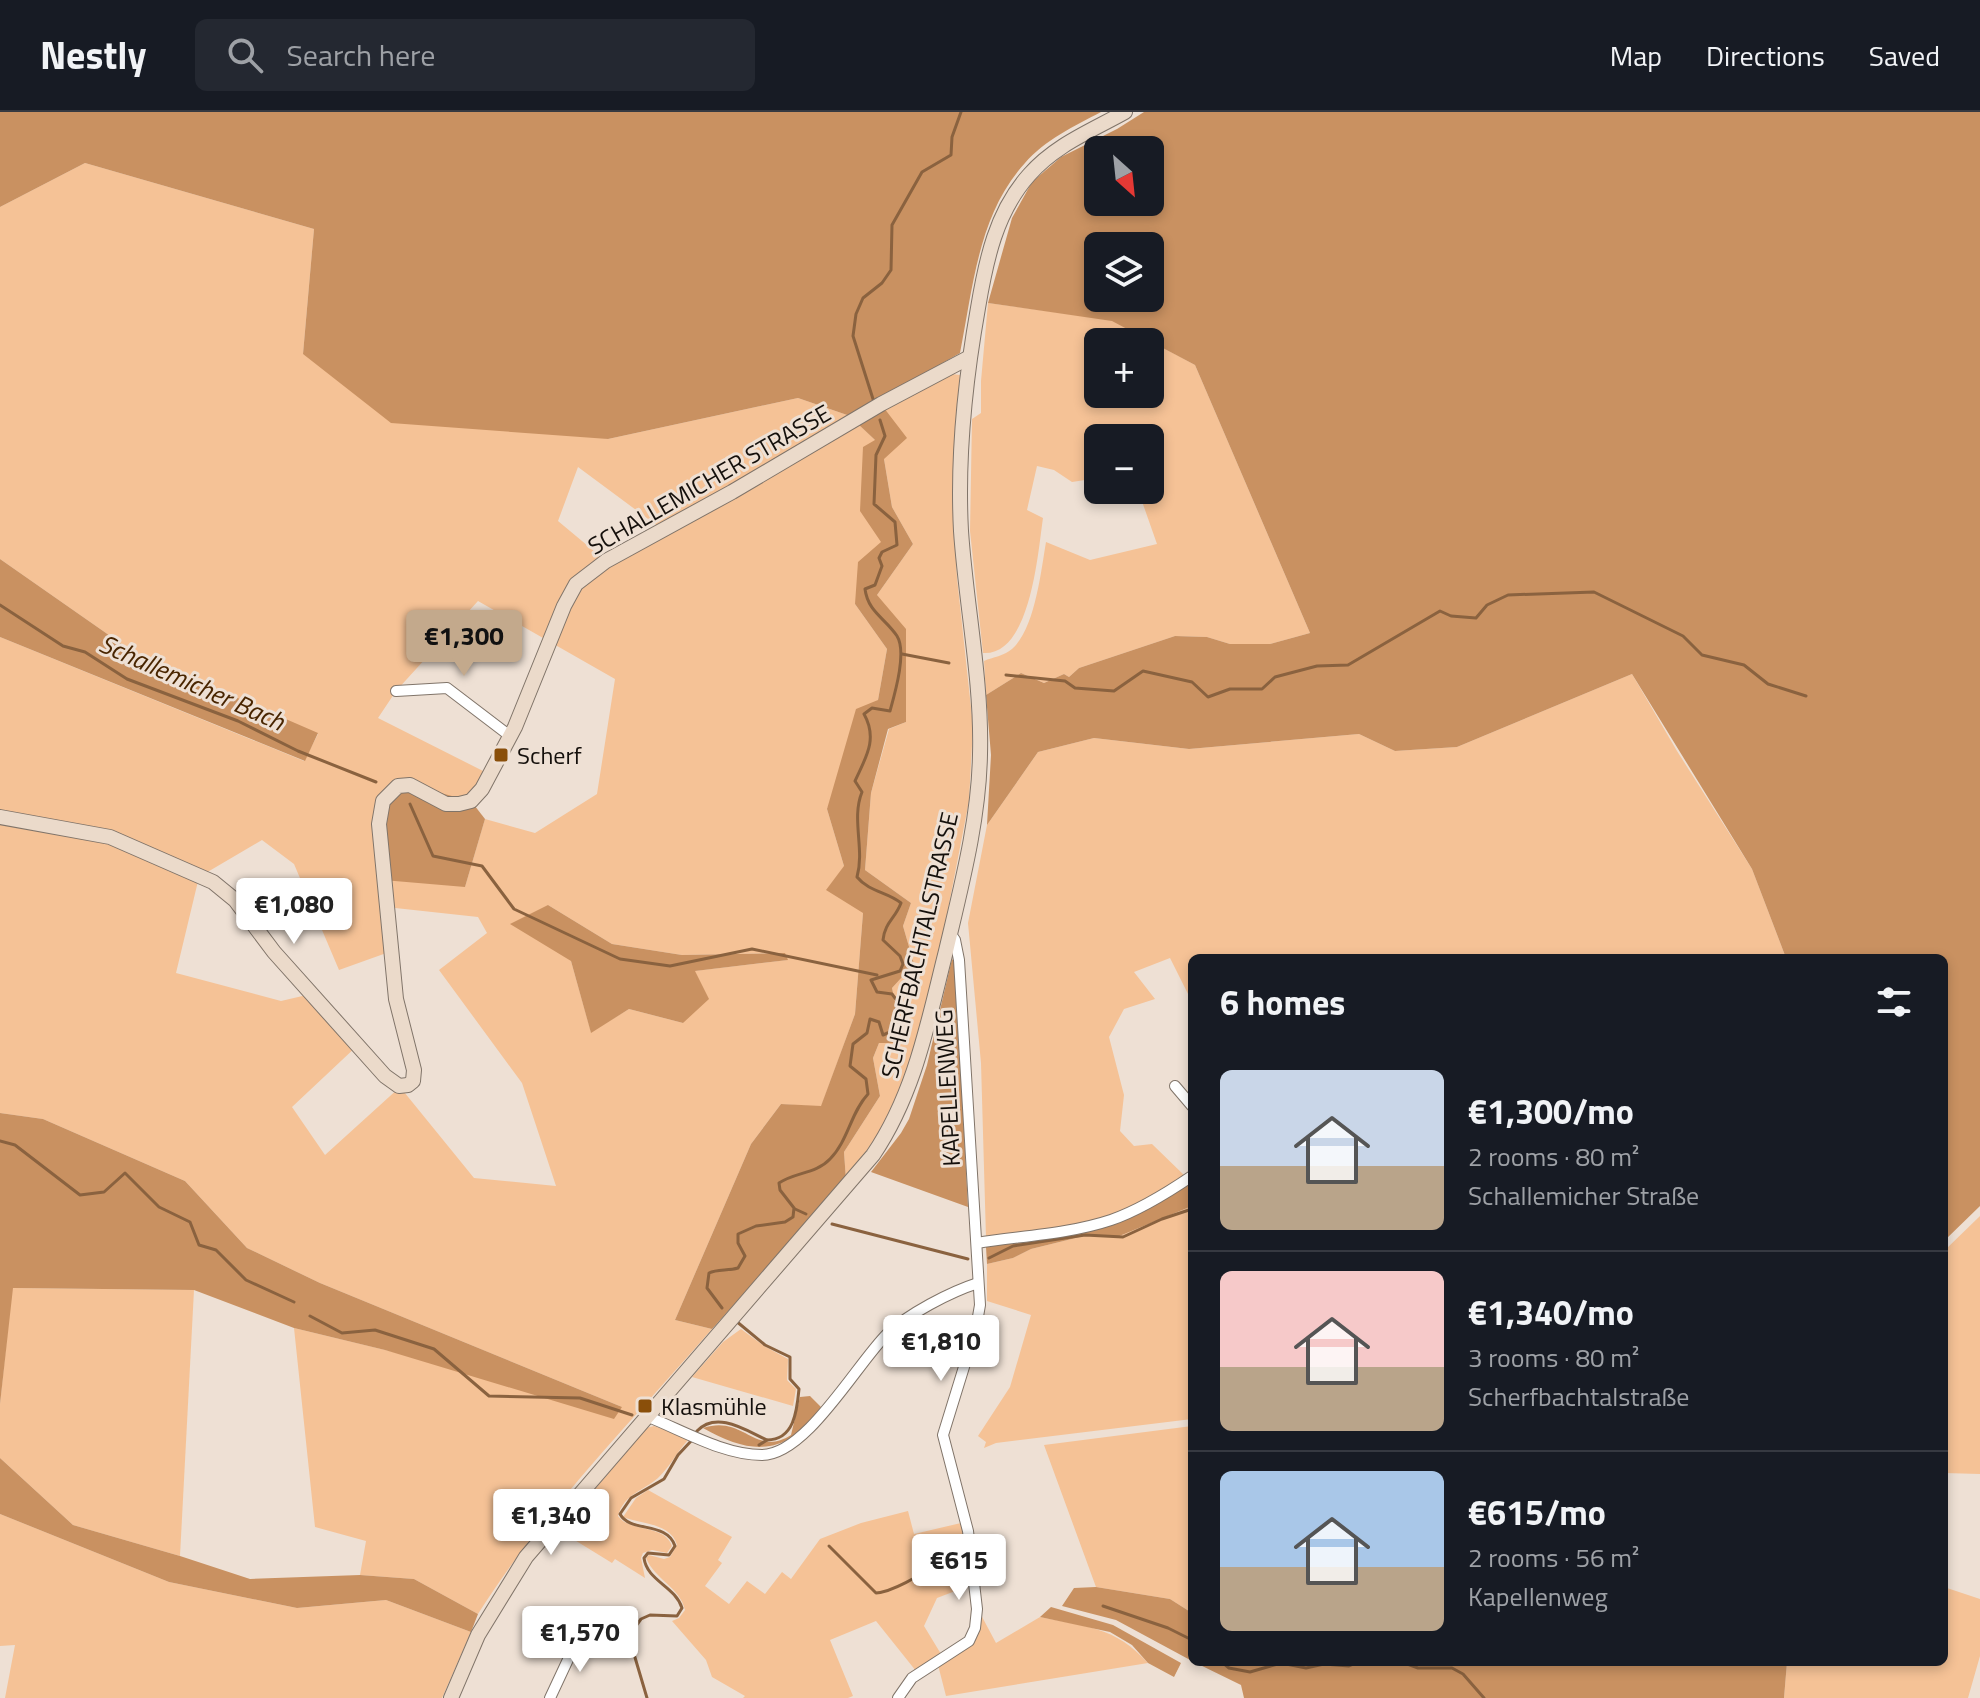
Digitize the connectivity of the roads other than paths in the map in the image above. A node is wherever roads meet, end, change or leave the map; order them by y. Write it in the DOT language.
graph roads {
  1 [pos="1125,112"];
  2 [pos="968,358"];
  3 [pos="396,691"];
  4 [pos="510,736"];
  5 [pos="0,817"];
  6 [pos="950,933"];
  7 [pos="1175,1086"];
  8 [pos="1188,1101"];
  9 [pos="1188,1179"];
  10 [pos="977,1243"];
  11 [pos="978,1283"];
  12 [pos="646,1416"];
  13 [pos="579,1636"];
  14 [pos="451,1698"];
  15 [pos="550,1698"];
  16 [pos="898,1698"];
  1 -- 2 [label="main road, SCHERFBACHTALSTRASSE"];
  2 -- 4 [label="main road, SCHALLEMICHER STRASSE"];
  2 -- 6 [label="main road, SCHERFBACHTALSTRASSE"];
  3 -- 4 [label="street"];
  4 -- 5 [label="main road, SCHALLEMICHER STRASSE"];
  6 -- 10 [label="street, KAPELLENWEG"];
  6 -- 12 [label="main road, SCHERFBACHTALSTRASSE"];
  7 -- 8 [label="street"];
  9 -- 10 [label="street"];
  10 -- 11 [label="street, KAPELLENWEG"];
  11 -- 12 [label="street"];
  11 -- 16 [label="street, KAPELLENWEG"];
  12 -- 14 [label="main road, SCHERFBACHTALSTRASSE"];
  13 -- 15 [label="street"];
}
